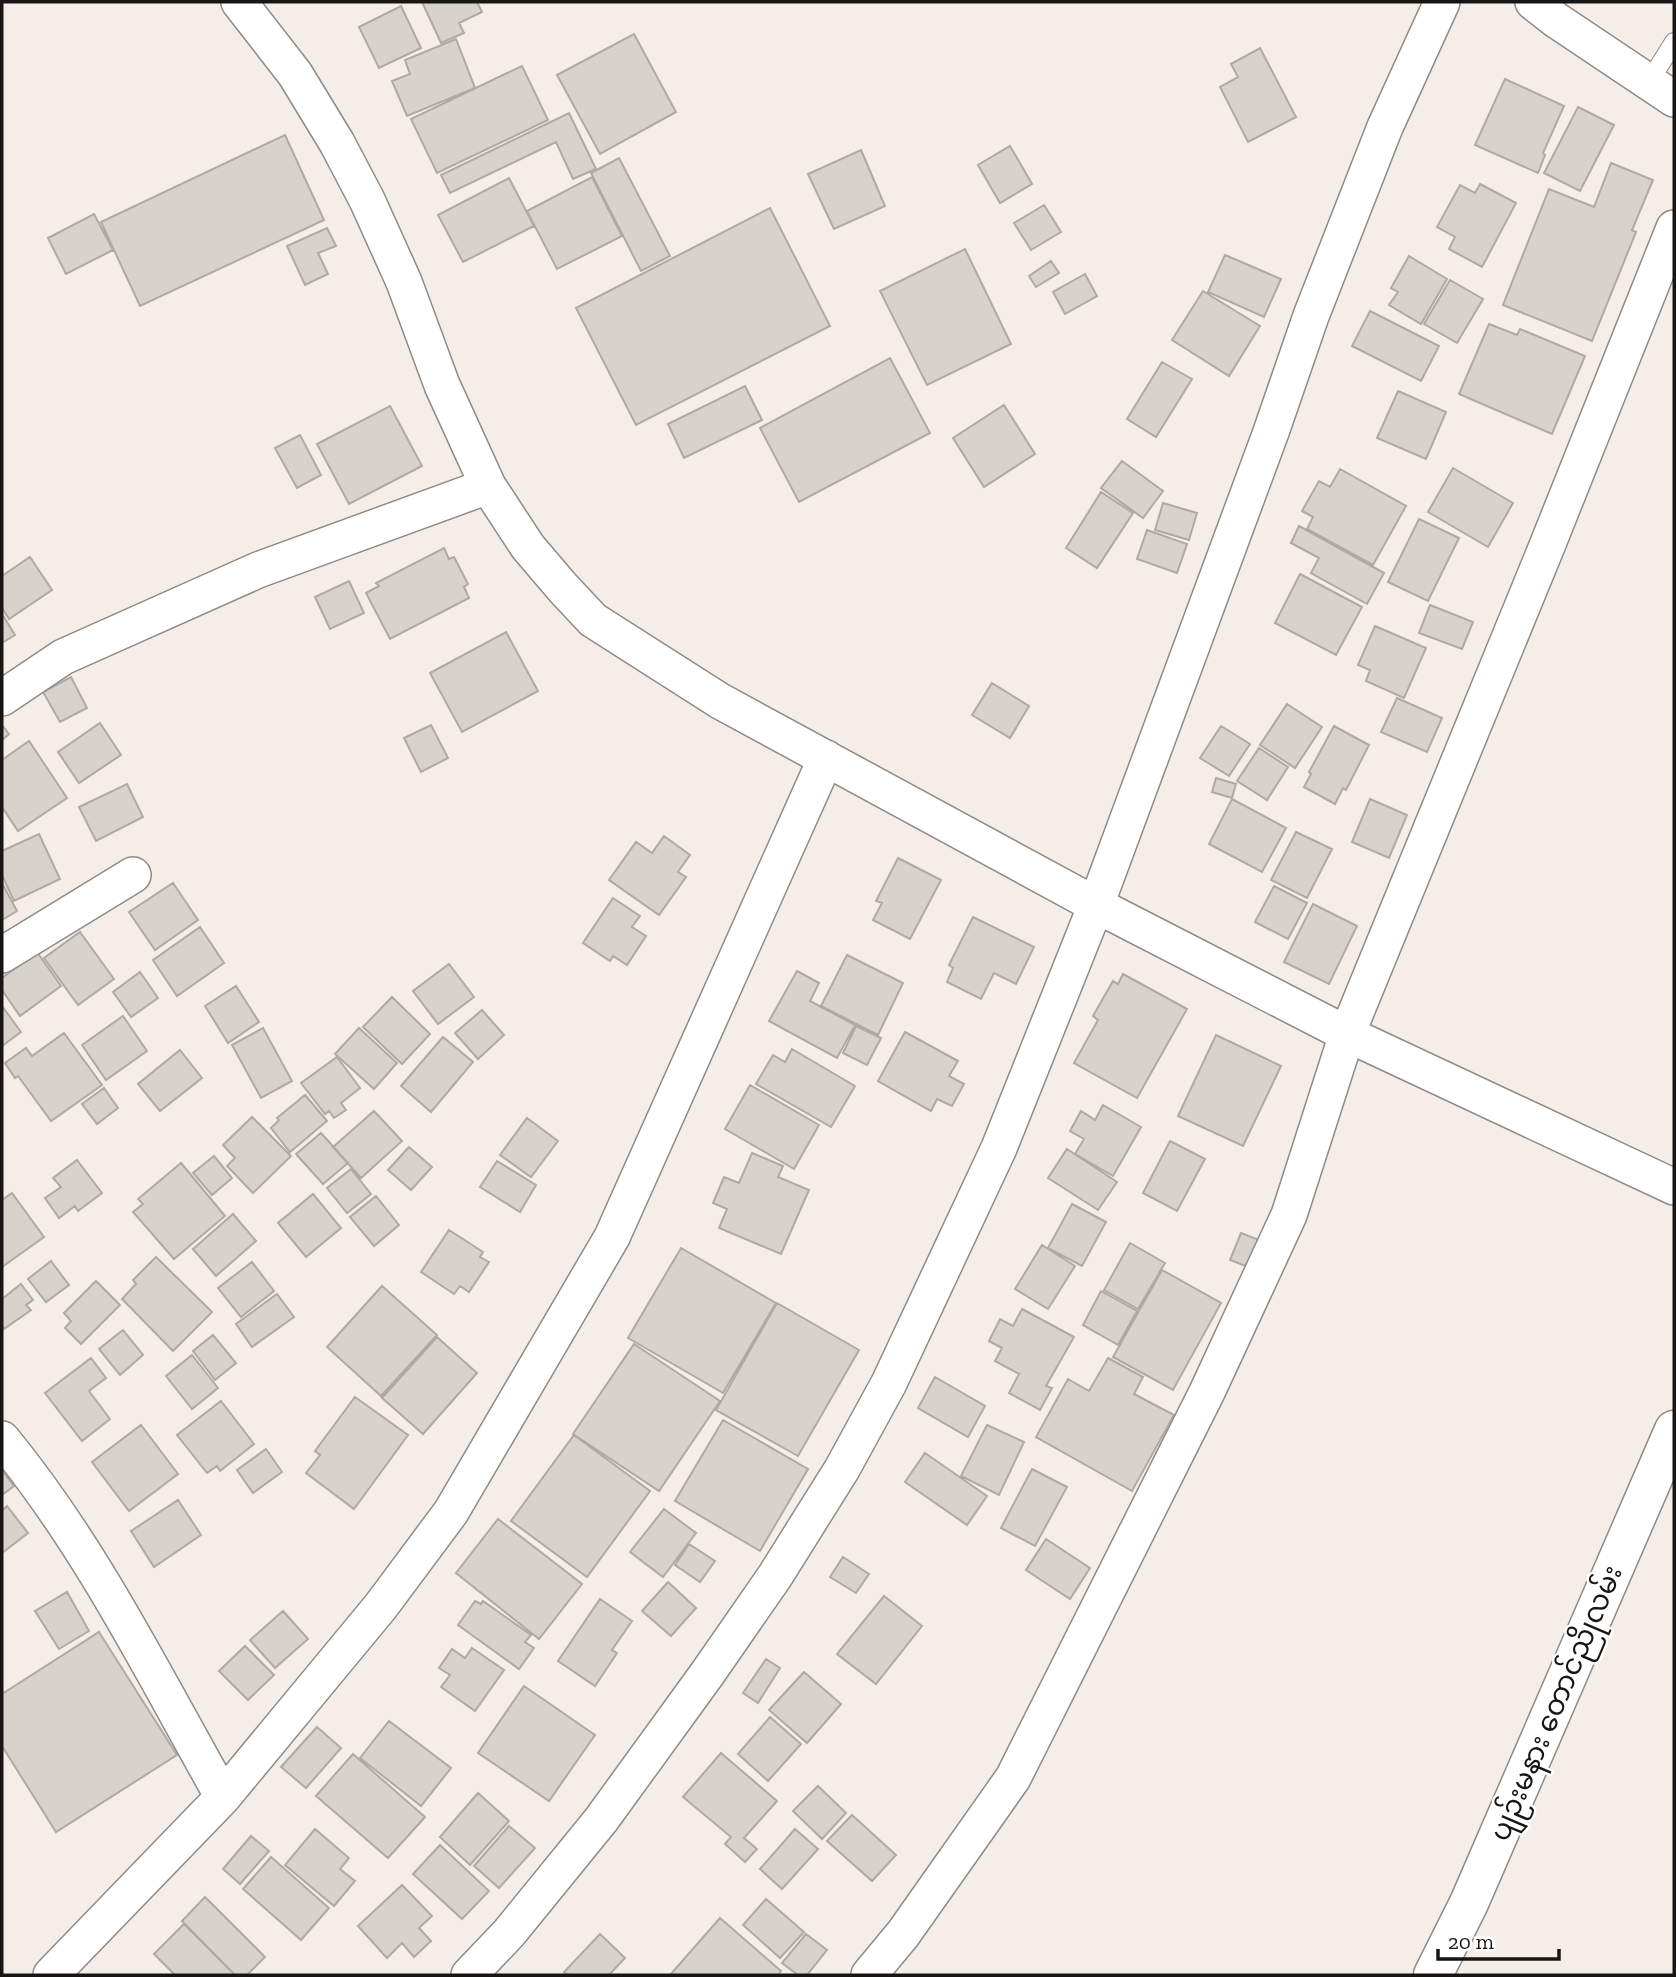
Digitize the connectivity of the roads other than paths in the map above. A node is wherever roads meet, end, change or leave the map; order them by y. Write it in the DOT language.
graph roads {
  1 [pos="239,2"];
  2 [pos="1442,2"];
  3 [pos="1533,2"];
  4 [pos="1674,42"];
  5 [pos="1662,90"];
  6 [pos="1674,228"];
  7 [pos="488,486"];
  8 [pos="2,698"];
  9 [pos="826,758"];
  10 [pos="133,875"];
  11 [pos="1096,905"];
  12 [pos="2,955"];
  13 [pos="1347,1034"];
  14 [pos="1674,1187"];
  15 [pos="1674,1430"];
  16 [pos="2,1438"];
  17 [pos="223,1797"];
  18 [pos="51,1975"];
  19 [pos="469,1975"];
  20 [pos="869,1975"];
  21 [pos="1433,1975"];
  1 -- 7 [label="street"];
  2 -- 11 [label="street"];
  3 -- 5 [label="street"];
  4 -- 5 [label="lane"];
  6 -- 13 [label="street"];
  7 -- 8 [label="street"];
  7 -- 9 [label="street"];
  9 -- 11 [label="street"];
  9 -- 17 [label="street"];
  10 -- 12 [label="street"];
  11 -- 13 [label="street"];
  11 -- 19 [label="street"];
  13 -- 14 [label="street"];
  13 -- 20 [label="street"];
  15 -- 21 [label="main road, ပျဉ်းမနား တောင်ညိုလမ်း"];
  16 -- 17 [label="street"];
  17 -- 18 [label="street"];
}
